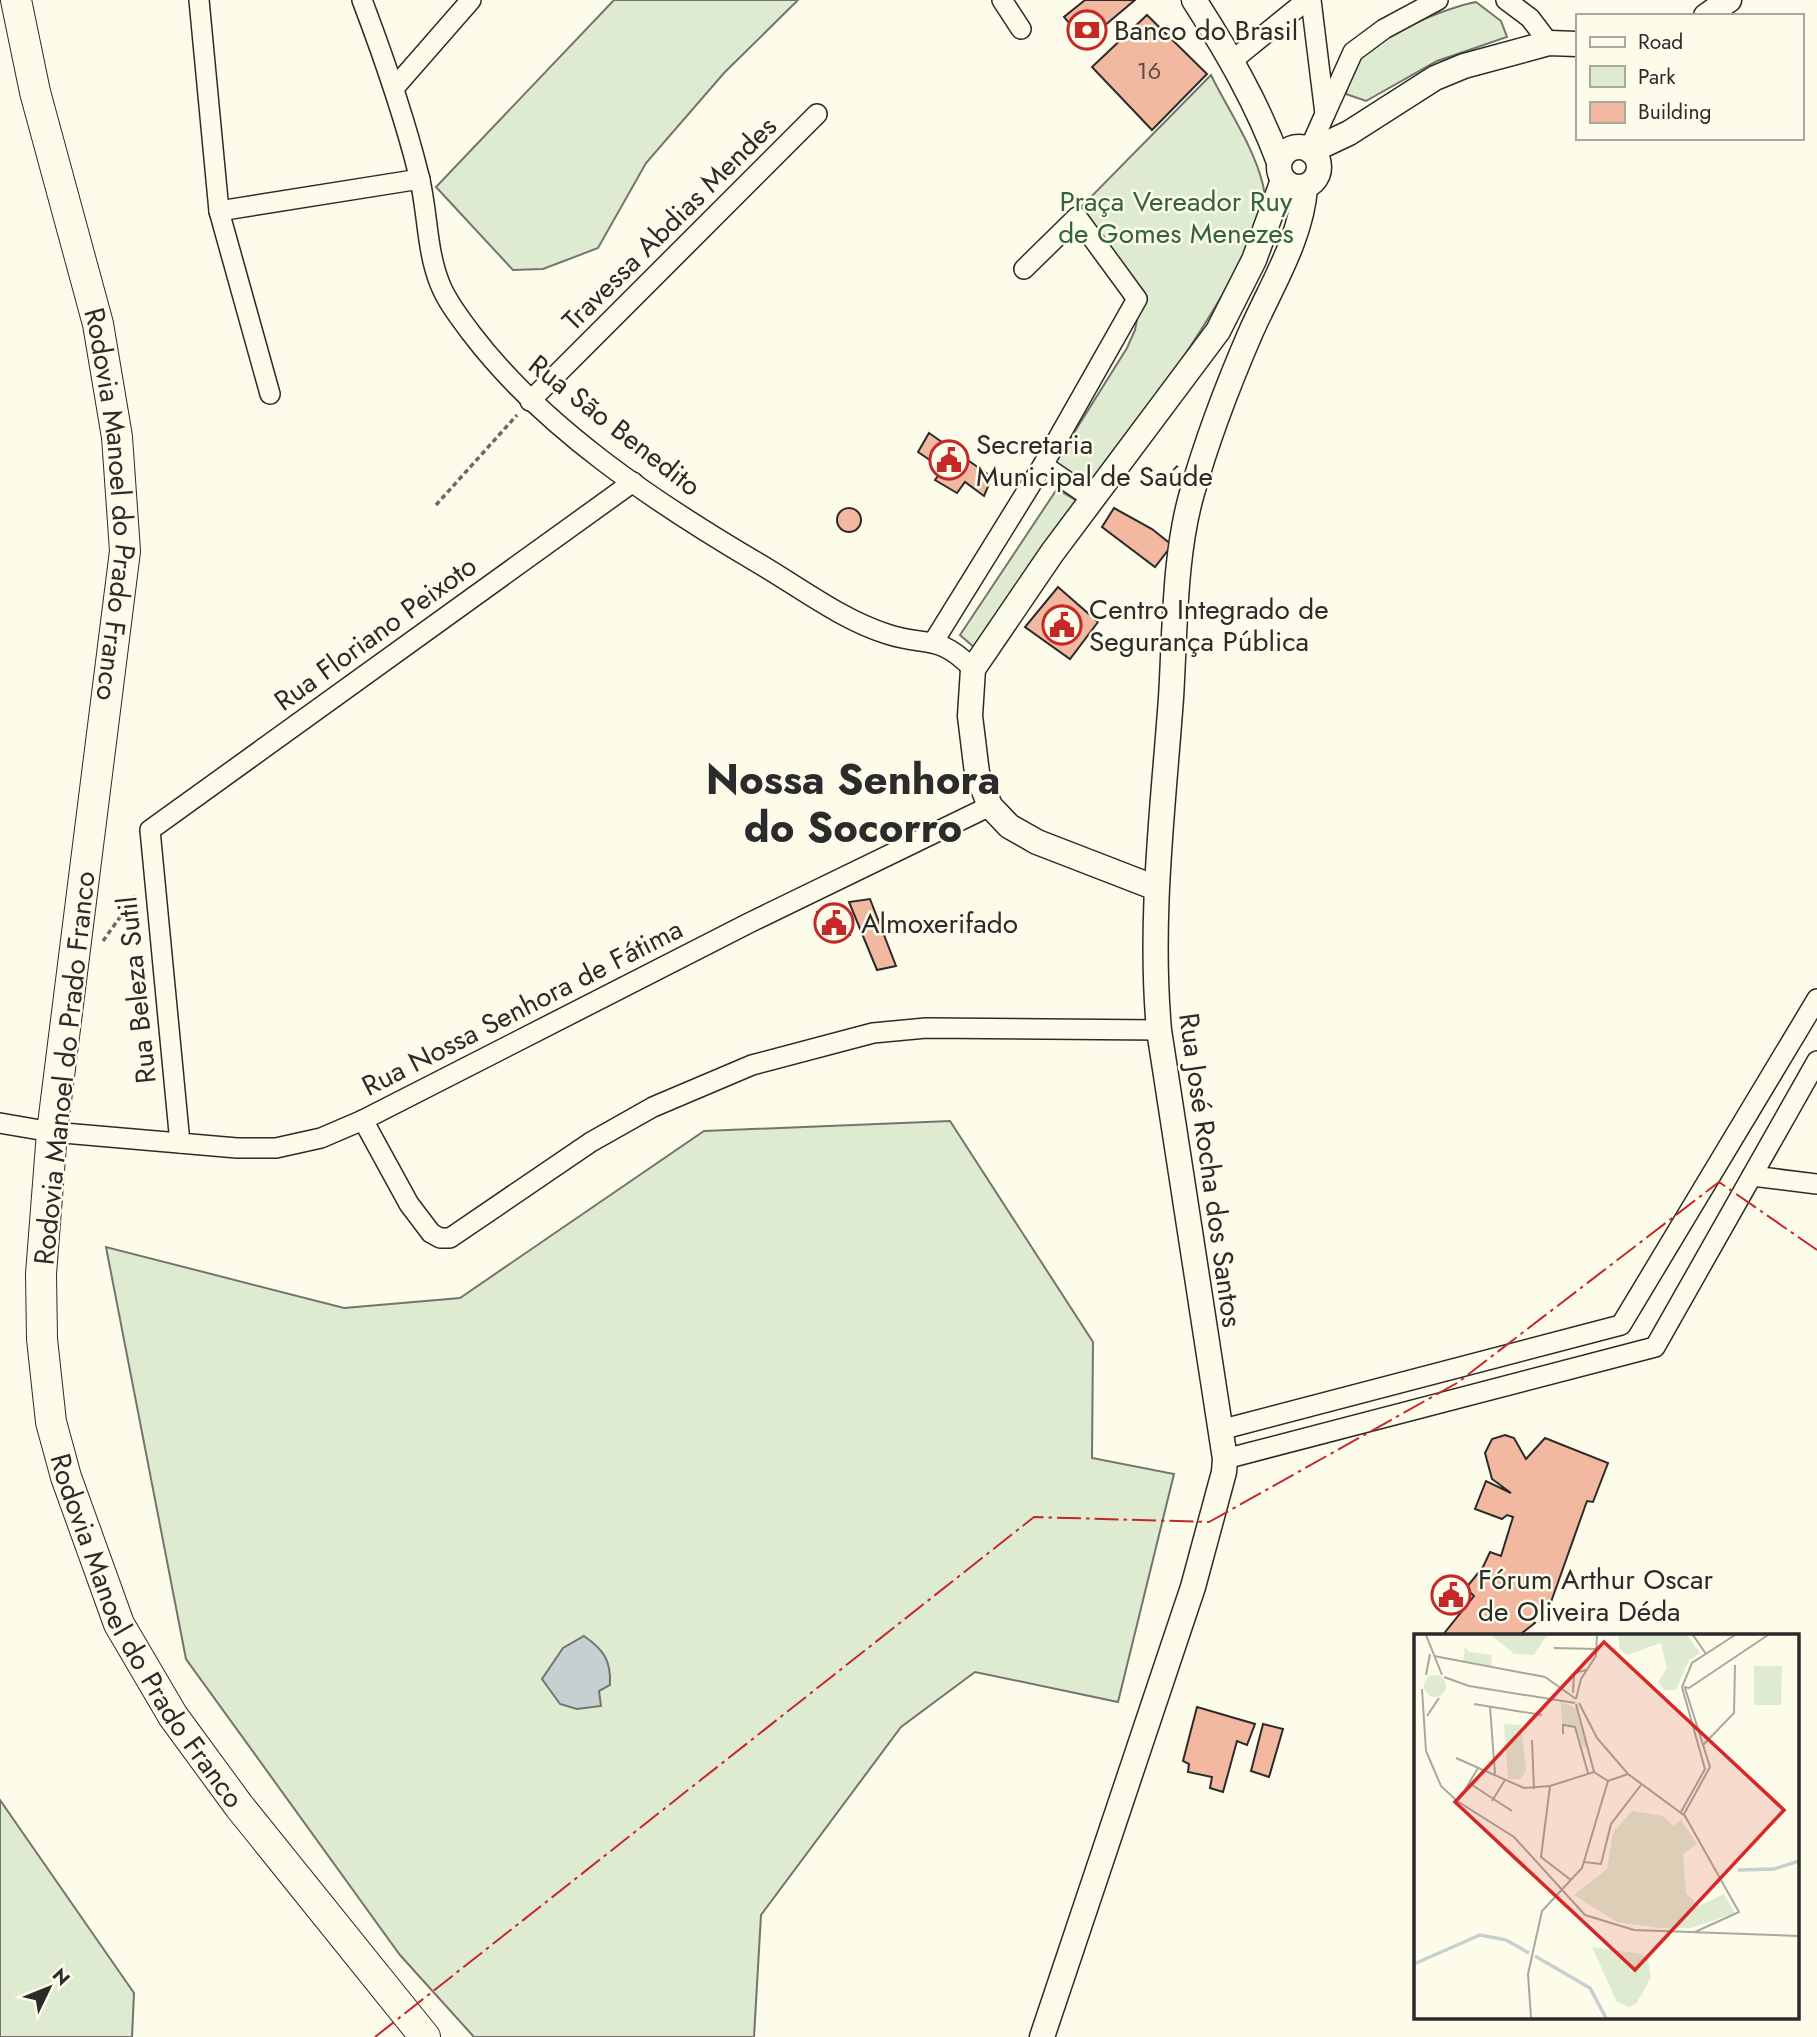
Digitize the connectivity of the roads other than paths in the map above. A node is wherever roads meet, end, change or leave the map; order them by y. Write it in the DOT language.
graph roads {
  1 [pos="16,0"];
  2 [pos="199,0"];
  3 [pos="362,0"];
  4 [pos="471,0"];
  5 [pos="1002,0"];
  6 [pos="1194,0"];
  7 [pos="1309,0"];
  8 [pos="1438,0"];
  9 [pos="1506,0"];
  10 [pos="1729,0"];
  11 [pos="1709,14"];
  12 [pos="1021,29"];
  13 [pos="1549,43"];
  14 [pos="1576,44"];
  15 [pos="1233,60"];
  16 [pos="395,87"];
  17 [pos="817,114"];
  18 [pos="1325,114"];
  19 [pos="1300,164"];
  20 [pos="420,179"];
  21 [pos="219,211"];
  22 [pos="1024,269"];
  23 [pos="270,394"];
  24 [pos="530,401"];
  25 [pos="1043,465"];
  26 [pos="634,482"];
  27 [pos="1093,499"];
  28 [pos="934,641"];
  29 [pos="973,668"];
  30 [pos="990,806"];
  31 [pos="150,830"];
  32 [pos="1156,888"];
  33 [pos="1817,999"];
  34 [pos="1159,1030"];
  35 [pos="1817,1061"];
  36 [pos="363,1120"];
  37 [pos="0,1123"];
  38 [pos="52,1132"];
  39 [pos="180,1143"];
  40 [pos="1752,1176"];
  41 [pos="1817,1184"];
  42 [pos="1220,1430"];
  43 [pos="1225,1459"];
  44 [pos="425,2037"];
  45 [pos="1042,2037"];
  1 -- 38 [label="main road, Rodovia Manoel do Prado Franco"];
  2 -- 21 [label="street"];
  3 -- 16 [label="street, Rua São Benedito"];
  4 -- 16 [label="street"];
  5 -- 12 [label="street"];
  6 -- 15 [label="street"];
  7 -- 15 [label="street"];
  7 -- 18 [label="street"];
  8 -- 18 [label="street"];
  9 -- 13 [label="street"];
  10 -- 11 [label="street"];
  13 -- 14 [label="street"];
  13 -- 19 [label="street"];
  15 -- 19 [label="street"];
  16 -- 20 [label="street, Rua São Benedito"];
  17 -- 24 [label="street, Travessa Abdias Mendes"];
  18 -- 19 [label="street"];
  19 -- 27 [label="street"];
  19 -- 32 [label="street, Rua José Rocha dos Santos"];
  20 -- 21 [label="street"];
  20 -- 24 [label="street, Rua São Benedito"];
  21 -- 23 [label="street"];
  22 -- 25 [label="street"];
  24 -- 26 [label="street, Rua São Benedito"];
  25 -- 27 [label="street"];
  25 -- 28 [label="street"];
  26 -- 28 [label="street, Rua São Benedito"];
  26 -- 31 [label="street, Rua Floriano Peixoto"];
  27 -- 29 [label="street"];
  28 -- 29 [label="street, Rua São Benedito"];
  29 -- 30 [label="street"];
  30 -- 32 [label="street"];
  30 -- 36 [label="street, Rua Nossa Senhora de Fátima"];
  31 -- 39 [label="street, Rua Beleza Sutil"];
  32 -- 34 [label="street, Rua José Rocha dos Santos"];
  33 -- 42 [label="street"];
  34 -- 36 [label="street"];
  34 -- 42 [label="street, Rua José Rocha dos Santos"];
  35 -- 40 [label="street"];
  36 -- 39 [label="street, Rua Nossa Senhora de Fátima"];
  37 -- 38 [label="street, Rua Nossa Senhora de Fátima"];
  38 -- 39 [label="street, Rua Nossa Senhora de Fátima"];
  38 -- 44 [label="main road, Rodovia Manoel do Prado Franco"];
  40 -- 41 [label="street"];
  40 -- 43 [label="street"];
  42 -- 43 [label="street, Rua José Rocha dos Santos"];
  43 -- 45 [label="street"];
}
